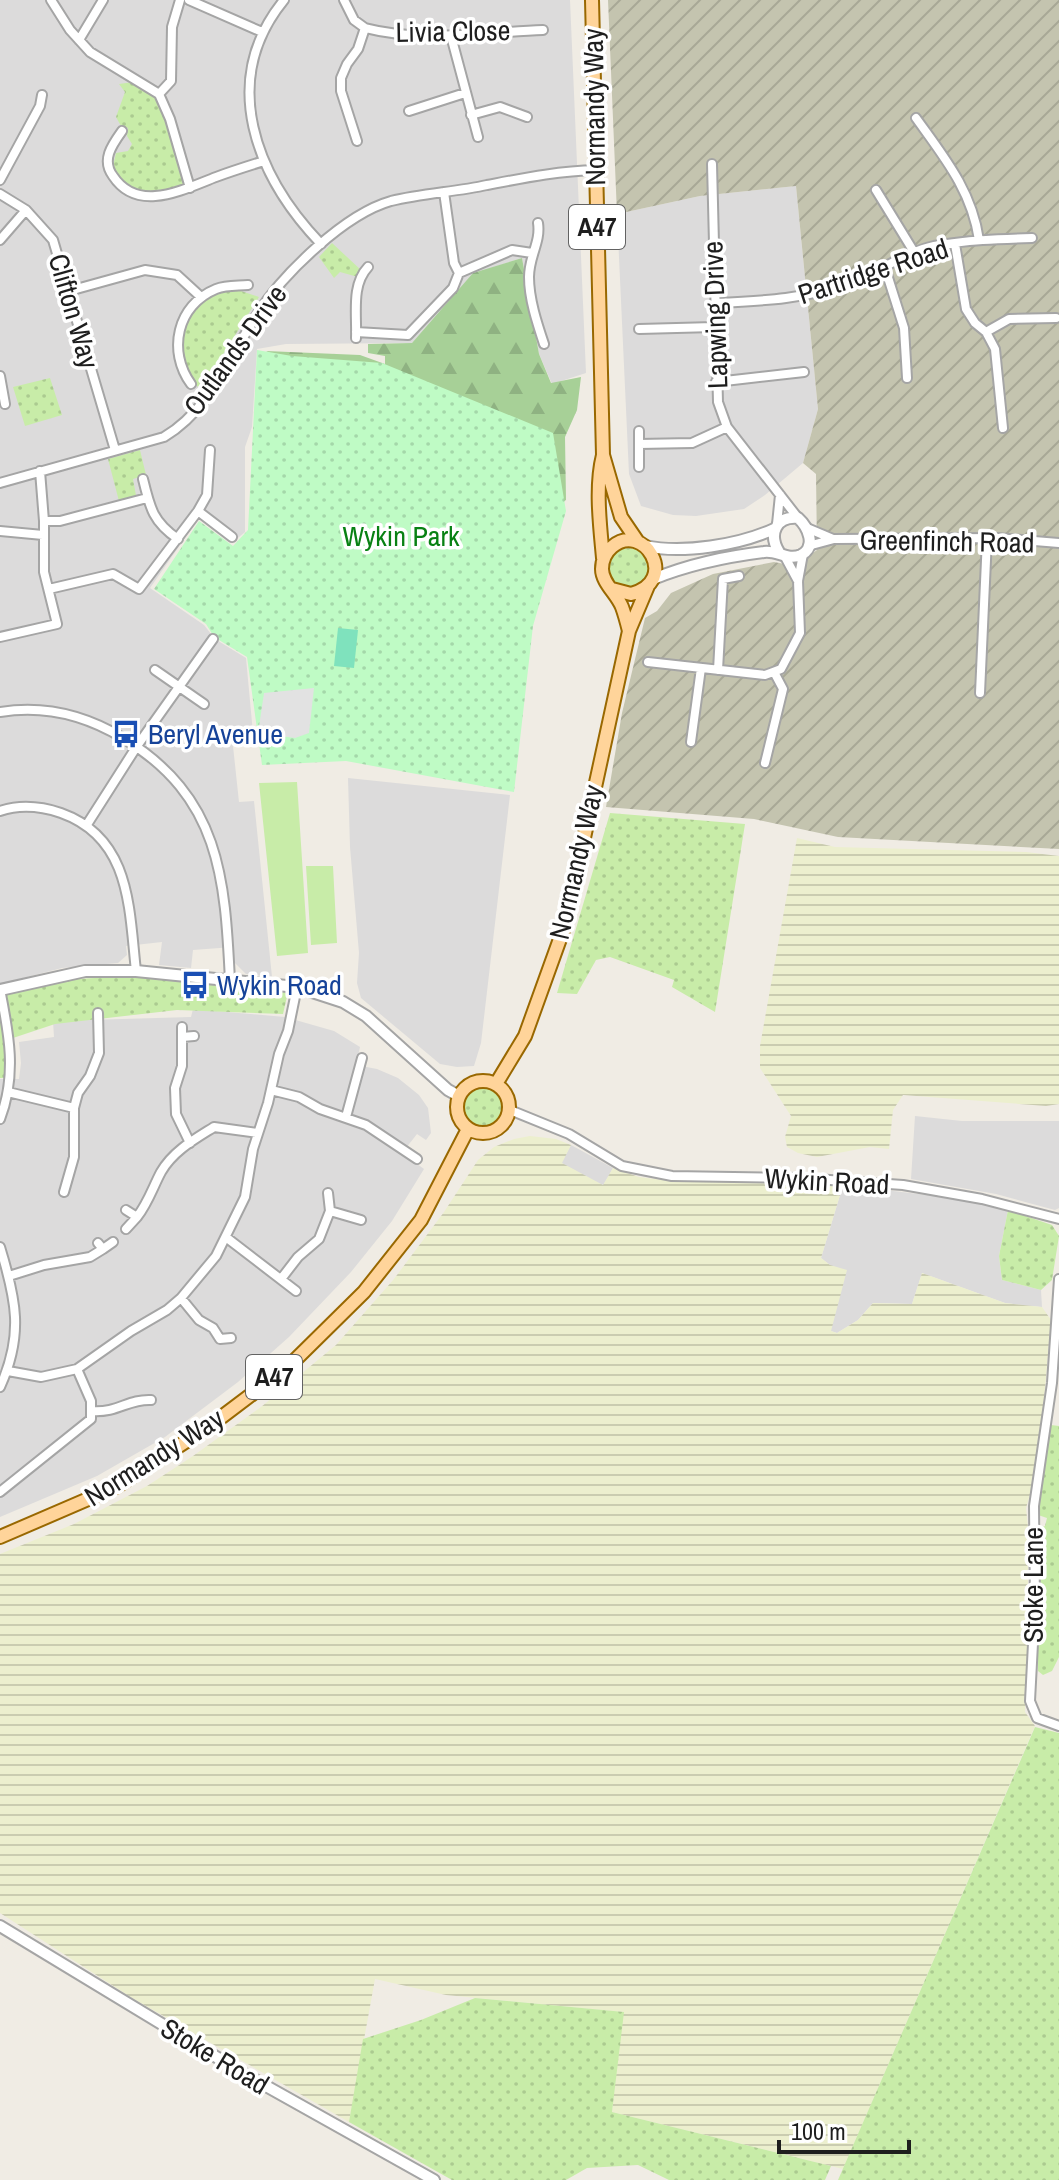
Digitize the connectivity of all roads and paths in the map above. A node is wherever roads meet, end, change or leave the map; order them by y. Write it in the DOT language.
graph roads {
  1 [pos="51,0"];
  2 [pos="103,0"];
  3 [pos="180,0"];
  4 [pos="190,0"];
  5 [pos="284,0"];
  6 [pos="344,0"];
  7 [pos="592,0"];
  8 [pos="365,28"];
  9 [pos="543,30"];
  10 [pos="262,32"];
  11 [pos="451,36"];
  12 [pos="79,40"];
  13 [pos="465,93"];
  14 [pos="159,94"];
  15 [pos="42,95"];
  16 [pos="409,111"];
  17 [pos="471,115"];
  18 [pos="527,117"];
  19 [pos="916,118"];
  20 [pos="122,131"];
  21 [pos="478,137"];
  22 [pos="357,141"];
  23 [pos="264,161"];
  24 [pos="712,164"];
  25 [pos="596,170"];
  26 [pos="0,180"];
  27 [pos="190,188"];
  28 [pos="876,190"];
  29 [pos="444,192"];
  30 [pos="0,194"];
  31 [pos="26,210"];
  32 [pos="538,223"];
  33 [pos="1032,238"];
  34 [pos="0,240"];
  35 [pos="979,240"];
  36 [pos="321,244"];
  37 [pos="955,244"];
  38 [pos="914,252"];
  39 [pos="532,253"];
  40 [pos="368,267"];
  41 [pos="885,268"];
  42 [pos="459,273"];
  43 [pos="248,285"];
  44 [pos="69,291"];
  45 [pos="201,297"];
  46 [pos="715,303"];
  47 [pos="1056,318"];
  48 [pos="714,327"];
  49 [pos="639,329"];
  50 [pos="986,332"];
  51 [pos="544,344"];
  52 [pos="804,372"];
  53 [pos="0,376"];
  54 [pos="907,378"];
  55 [pos="716,382"];
  56 [pos="191,384"];
  57 [pos="5,404"];
  58 [pos="727,427"];
  59 [pos="1003,428"];
  60 [pos="639,431"];
  61 [pos="639,444"];
  62 [pos="115,450"];
  63 [pos="210,450"];
  64 [pos="603,455"];
  65 [pos="639,467"];
  66 [pos="40,471"];
  67 [pos="143,479"];
  68 [pos="0,483"];
  69 [pos="780,494"];
  70 [pos="147,498"];
  71 [pos="198,511"];
  72 [pos="798,518"];
  73 [pos="44,521"];
  74 [pos="776,527"];
  75 [pos="807,528"];
  76 [pos="0,531"];
  77 [pos="43,535"];
  78 [pos="232,537"];
  79 [pos="987,538"];
  80 [pos="178,539"];
  81 [pos="834,539"];
  82 [pos="1059,543"];
  83 [pos="642,544"];
  84 [pos="806,550"];
  85 [pos="781,554"];
  86 [pos="603,558"];
  87 [pos="739,576"];
  88 [pos="798,581"];
  89 [pos="651,582"];
  90 [pos="49,589"];
  91 [pos="612,589"];
  92 [pos="629,631"];
  93 [pos="0,637"];
  94 [pos="213,639"];
  95 [pos="648,662"];
  96 [pos="701,668"];
  97 [pos="155,670"];
  98 [pos="718,670"];
  99 [pos="774,672"];
  100 [pos="179,688"];
  101 [pos="980,693"];
  102 [pos="204,704"];
  103 [pos="0,712"];
  104 [pos="691,742"];
  105 [pos="137,746"];
  106 [pos="765,763"];
  107 [pos="0,811"];
  108 [pos="86,826"];
  109 [pos="136,971"];
  110 [pos="230,981"];
  111 [pos="297,987"];
  112 [pos="0,990"];
  113 [pos="98,1013"];
  114 [pos="194,1036"];
  115 [pos="362,1058"];
  116 [pos="496,1084"];
  117 [pos="271,1090"];
  118 [pos="8,1092"];
  119 [pos="459,1096"];
  120 [pos="74,1108"];
  121 [pos="510,1110"];
  122 [pos="346,1117"];
  123 [pos="0,1119"];
  124 [pos="468,1129"];
  125 [pos="258,1133"];
  126 [pos="190,1143"];
  127 [pos="417,1159"];
  128 [pos="64,1192"];
  129 [pos="328,1193"];
  130 [pos="126,1210"];
  131 [pos="330,1211"];
  132 [pos="137,1217"];
  133 [pos="1059,1219"];
  134 [pos="361,1220"];
  135 [pos="126,1229"];
  136 [pos="227,1238"];
  137 [pos="113,1242"];
  138 [pos="0,1247"];
  139 [pos="9,1276"];
  140 [pos="281,1279"];
  141 [pos="1059,1279"];
  142 [pos="296,1291"];
  143 [pos="181,1298"];
  144 [pos="231,1338"];
  145 [pos="220,1339"];
  146 [pos="215,1348"];
  147 [pos="77,1369"];
  148 [pos="8,1371"];
  149 [pos="0,1387"];
  150 [pos="151,1400"];
  151 [pos="91,1411"];
  152 [pos="0,1492"];
  153 [pos="0,1537"];
  154 [pos="1059,1726"];
  155 [pos="0,1926"];
  156 [pos="434,2180"];
  1 -- 12 [label="street"];
  2 -- 12 [label="street"];
  3 -- 14 [label="street"];
  4 -- 10 [label="street"];
  5 -- 10 [label="street"];
  6 -- 8 [label="street"];
  7 -- 25 [label="main road, Normandy Way / A47"];
  8 -- 11 [label="street, Livia Close"];
  8 -- 22 [label="street"];
  9 -- 11 [label="street, Livia Close"];
  10 -- 23 [label="street"];
  11 -- 13 [label="street"];
  12 -- 14 [label="street"];
  13 -- 16 [label="street"];
  13 -- 17 [label="street"];
  14 -- 27 [label="street"];
  15 -- 26 [label="street"];
  17 -- 18 [label="street"];
  17 -- 21 [label="street"];
  19 -- 35 [label="street"];
  20 -- 27 [label="street"];
  23 -- 27 [label="street"];
  23 -- 36 [label="street"];
  24 -- 46 [label="street, Lapwing Drive"];
  25 -- 29 [label="street, Outlands Drive"];
  25 -- 64 [label="main road, Normandy Way / A47"];
  28 -- 38 [label="street"];
  29 -- 36 [label="street, Outlands Drive"];
  29 -- 42 [label="street"];
  30 -- 31 [label="street, Clifton Way"];
  31 -- 34 [label="street"];
  31 -- 44 [label="street, Clifton Way"];
  32 -- 39 [label="street"];
  33 -- 35 [label="street, Partridge Road"];
  35 -- 37 [label="street, Partridge Road"];
  36 -- 62 [label="street, Outlands Drive"];
  37 -- 38 [label="street, Partridge Road"];
  37 -- 50 [label="street"];
  38 -- 41 [label="street, Partridge Road"];
  39 -- 42 [label="street"];
  39 -- 51 [label="street"];
  40 -- 42 [label="street"];
  41 -- 46 [label="street, Partridge Road"];
  41 -- 54 [label="street"];
  43 -- 45 [label="street"];
  44 -- 45 [label="street"];
  44 -- 62 [label="street, Clifton Way"];
  45 -- 56 [label="street"];
  46 -- 48 [label="street, Lapwing Drive"];
  47 -- 50 [label="street"];
  48 -- 49 [label="street"];
  48 -- 55 [label="street, Lapwing Drive"];
  50 -- 59 [label="street"];
  52 -- 55 [label="street"];
  53 -- 57 [label="street"];
  55 -- 58 [label="street, Lapwing Drive"];
  58 -- 61 [label="street"];
  58 -- 69 [label="street, Lapwing Drive"];
  60 -- 61 [label="street"];
  61 -- 65 [label="street"];
  62 -- 66 [label="street, Outlands Drive"];
  63 -- 71 [label="street"];
  64 -- 83 [label="main road, Normandy Way / A47"];
  64 -- 86 [label="main road, Normandy Way / A47"];
  66 -- 68 [label="street, Outlands Drive"];
  66 -- 73 [label="street"];
  67 -- 70 [label="street"];
  69 -- 72 [label="street, Lapwing Drive"];
  69 -- 74 [label="street"];
  70 -- 73 [label="street"];
  70 -- 80 [label="street"];
  71 -- 78 [label="street"];
  71 -- 80 [label="street"];
  72 -- 74 [label="street"];
  72 -- 75 [label="street"];
  73 -- 77 [label="street"];
  74 -- 83 [label="street"];
  74 -- 85 [label="street"];
  75 -- 81 [label="street, Greenfinch Road"];
  75 -- 84 [label="street"];
  76 -- 77 [label="street"];
  77 -- 90 [label="street"];
  79 -- 81 [label="street, Greenfinch Road"];
  79 -- 82 [label="street, Greenfinch Road"];
  79 -- 101 [label="street"];
  80 -- 90 [label="street"];
  81 -- 84 [label="street, Greenfinch Road"];
  83 -- 86 [label="main road"];
  83 -- 89 [label="main road"];
  84 -- 85 [label="street"];
  84 -- 88 [label="street"];
  85 -- 88 [label="street"];
  85 -- 89 [label="street"];
  86 -- 91 [label="main road"];
  87 -- 98 [label="street"];
  88 -- 99 [label="street"];
  89 -- 91 [label="main road"];
  89 -- 92 [label="main road, Normandy Way"];
  90 -- 93 [label="street"];
  91 -- 92 [label="main road"];
  92 -- 116 [label="main road, Normandy Way"];
  94 -- 100 [label="street"];
  95 -- 96 [label="street"];
  96 -- 98 [label="street"];
  96 -- 104 [label="street"];
  97 -- 100 [label="street"];
  98 -- 99 [label="street"];
  99 -- 106 [label="street"];
  100 -- 102 [label="street"];
  100 -- 105 [label="street"];
  103 -- 105 [label="street"];
  105 -- 108 [label="street"];
  105 -- 110 [label="street"];
  107 -- 108 [label="street"];
  108 -- 109 [label="street"];
  109 -- 110 [label="street"];
  109 -- 112 [label="street"];
  110 -- 111 [label="street"];
  111 -- 117 [label="street"];
  111 -- 119 [label="street"];
  112 -- 118 [label="street"];
  113 -- 120 [label="street"];
  114 -- 126 [label="street"];
  115 -- 122 [label="street"];
  116 -- 119 [label="main road"];
  116 -- 121 [label="main road"];
  117 -- 122 [label="street"];
  117 -- 125 [label="street"];
  118 -- 120 [label="street"];
  118 -- 123 [label="street"];
  119 -- 124 [label="main road"];
  120 -- 128 [label="street"];
  121 -- 124 [label="main road"];
  121 -- 133 [label="street, Wykin Road"];
  122 -- 127 [label="street"];
  124 -- 153 [label="main road, Normandy Way / A47"];
  125 -- 126 [label="street"];
  125 -- 136 [label="street"];
  126 -- 132 [label="street"];
  129 -- 131 [label="street"];
  130 -- 132 [label="street"];
  131 -- 134 [label="street"];
  131 -- 140 [label="street"];
  132 -- 135 [label="street"];
  136 -- 140 [label="street"];
  136 -- 143 [label="street"];
  137 -- 139 [label="street"];
  138 -- 139 [label="street"];
  139 -- 148 [label="street"];
  140 -- 142 [label="street"];
  141 -- 154 [label="street, Stoke Lane"];
  143 -- 145 [label="street"];
  143 -- 147 [label="street"];
  144 -- 145 [label="street"];
  145 -- 146 [label="street"];
  147 -- 148 [label="street"];
  147 -- 151 [label="street"];
  148 -- 149 [label="street"];
  150 -- 151 [label="street"];
  151 -- 152 [label="street"];
  155 -- 156 [label="street, Stoke Road"];
}
